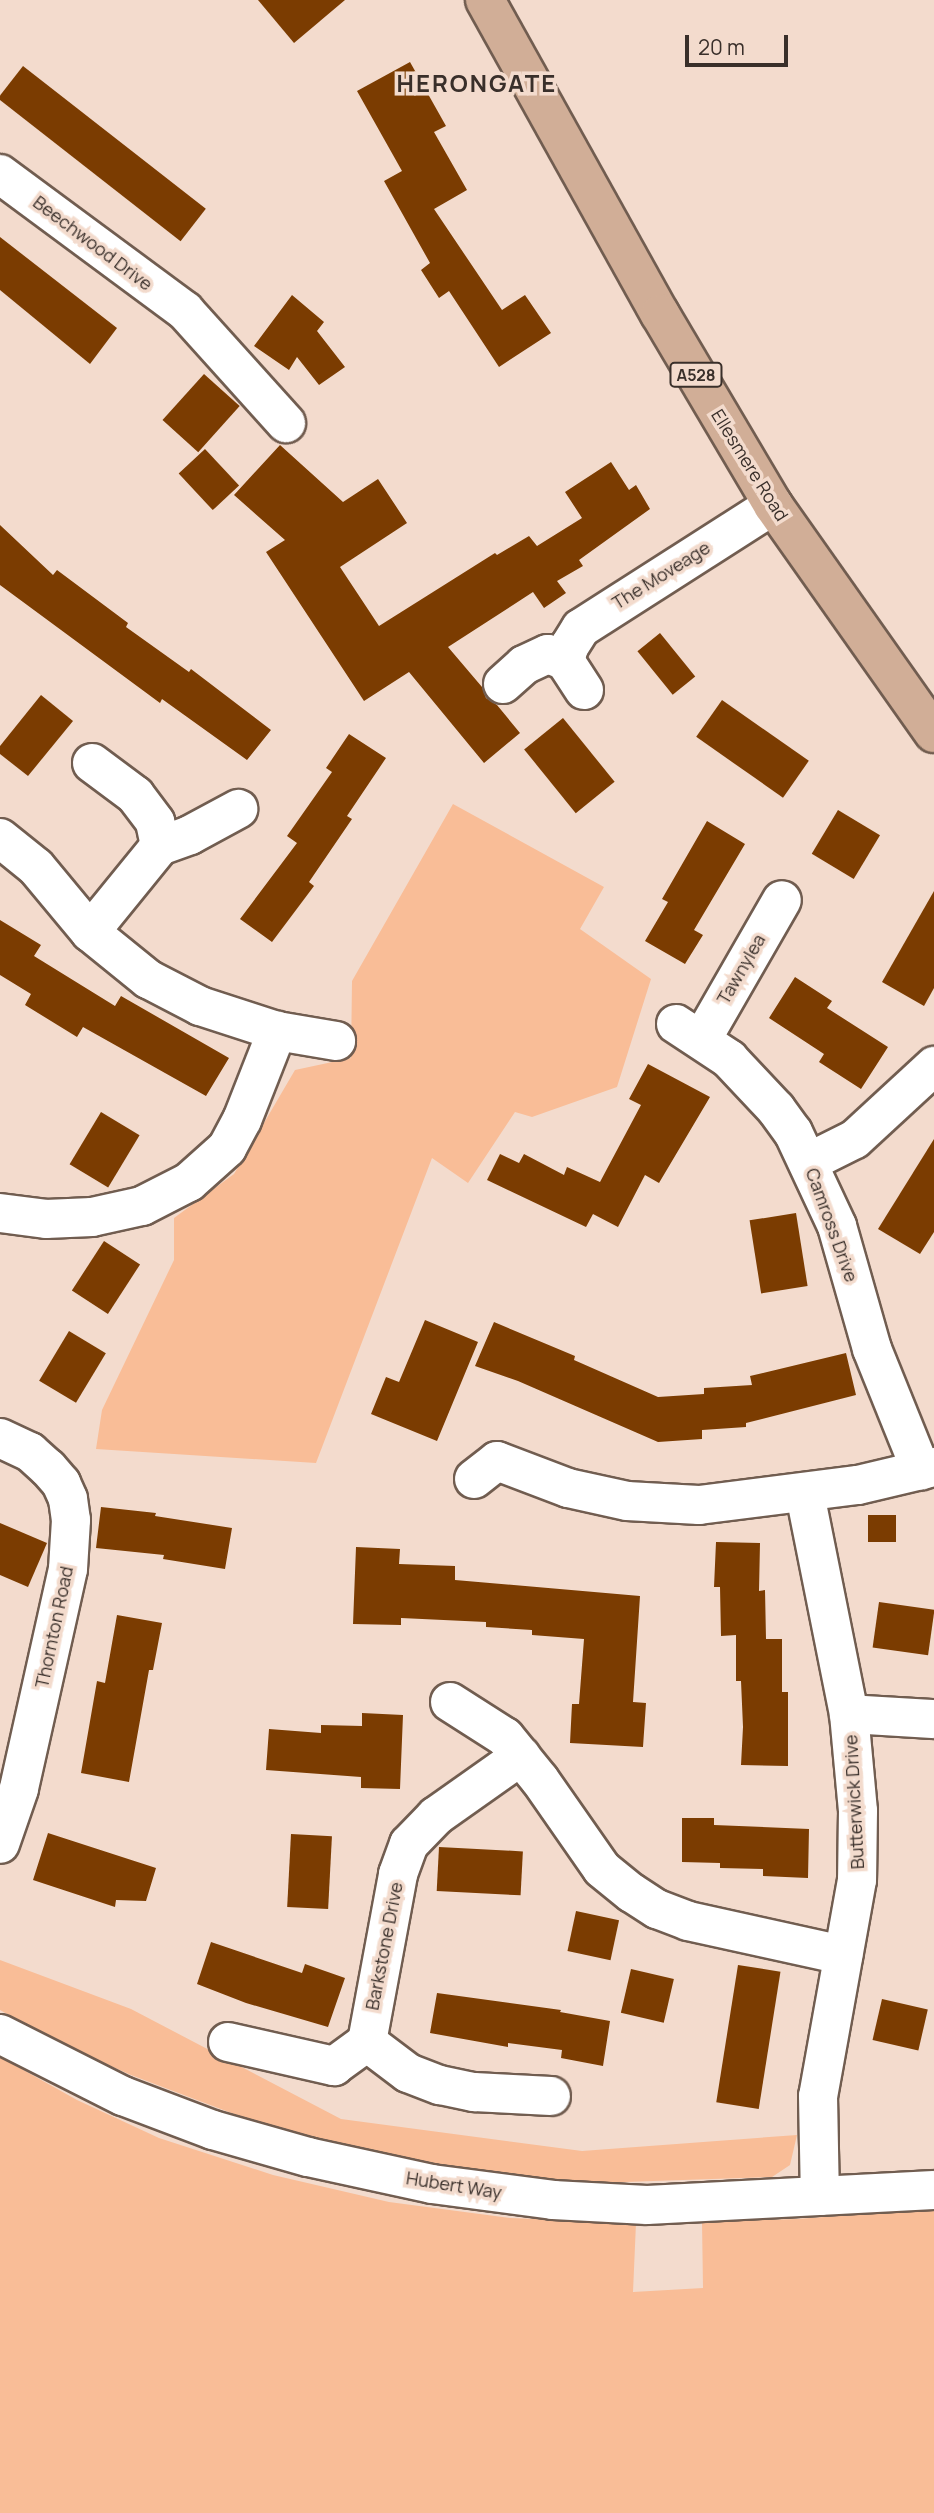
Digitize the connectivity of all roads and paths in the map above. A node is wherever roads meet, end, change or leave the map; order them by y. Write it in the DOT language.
graph roads {
  1 [pos="485,0"];
  2 [pos="0,174"];
  3 [pos="286,424"];
  4 [pos="773,505"];
  5 [pos="503,684"];
  6 [pos="934,733"];
  7 [pos="92,763"];
  8 [pos="238,809"];
  9 [pos="0,838"];
  10 [pos="160,846"];
  11 [pos="782,900"];
  12 [pos="90,932"];
  13 [pos="277,1031"];
  14 [pos="689,1031"];
  15 [pos="336,1041"];
  16 [pos="934,1066"];
  17 [pos="809,1162"];
  18 [pos="0,1213"];
  19 [pos="0,1438"];
  20 [pos="927,1469"];
  21 [pos="474,1479"];
  22 [pos="805,1493"];
  23 [pos="450,1702"];
  24 [pos="849,1714"];
  25 [pos="934,1719"];
  26 [pos="521,1756"];
  27 [pos="0,1844"];
  28 [pos="843,1955"];
  29 [pos="0,2034"];
  30 [pos="228,2042"];
  31 [pos="367,2042"];
  32 [pos="551,2096"];
  33 [pos="934,2190"];
  34 [pos="820,2196"];
  1 -- 4 [label="main road, Ellesmere Road / A528"];
  2 -- 3 [label="street, Beechwood Drive"];
  4 -- 5 [label="street, The Moveage"];
  4 -- 6 [label="main road, Ellesmere Road / A528"];
  7 -- 10 [label="street"];
  8 -- 10 [label="street"];
  9 -- 12 [label="street"];
  10 -- 12 [label="street"];
  11 -- 14 [label="street, Tawnylea"];
  12 -- 13 [label="street"];
  13 -- 15 [label="street"];
  13 -- 18 [label="street"];
  14 -- 17 [label="street, Camross Drive"];
  16 -- 17 [label="street"];
  17 -- 20 [label="street, Camross Drive"];
  19 -- 27 [label="street, Thornton Road"];
  20 -- 22 [label="street"];
  21 -- 22 [label="street"];
  22 -- 24 [label="street, Butterwick Drive"];
  23 -- 26 [label="street"];
  24 -- 25 [label="street"];
  24 -- 28 [label="street, Butterwick Drive"];
  26 -- 28 [label="street"];
  26 -- 31 [label="street, Barkstone Drive"];
  28 -- 34 [label="street, Butterwick Drive"];
  29 -- 34 [label="street, Hubert Way"];
  30 -- 31 [label="street"];
  31 -- 32 [label="street"];
  33 -- 34 [label="street, Hubert Way"];
}
